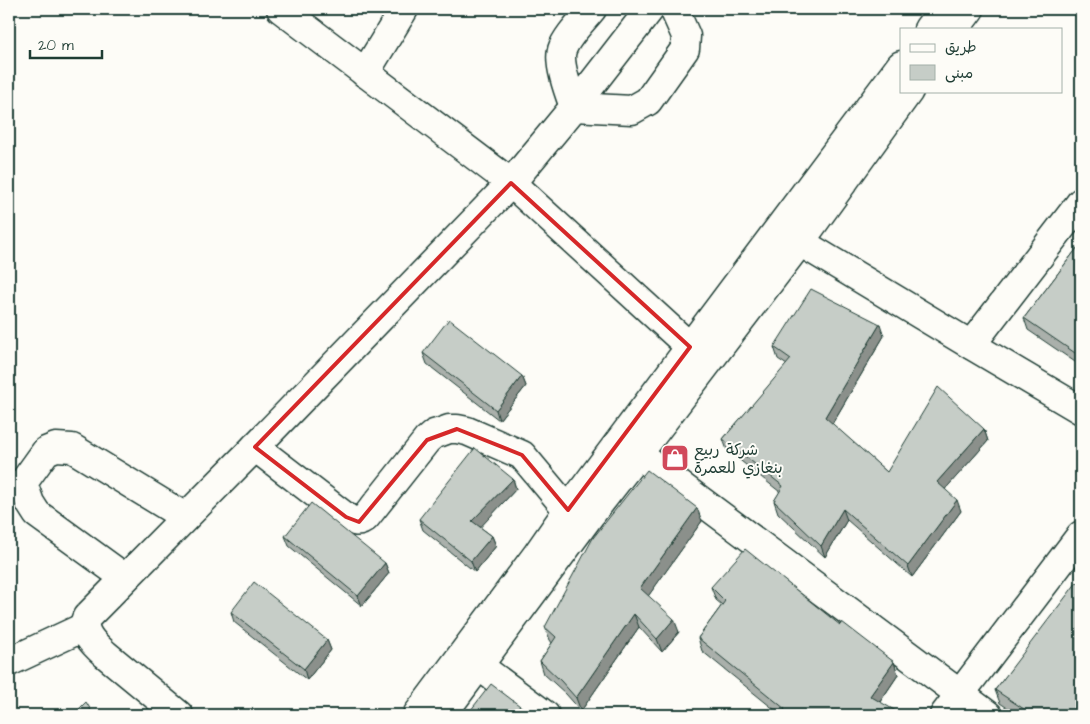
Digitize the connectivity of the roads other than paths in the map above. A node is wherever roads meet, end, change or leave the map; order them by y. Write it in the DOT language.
graph roads {
  1 [pos="281,9"];
  2 [pos="404,9"];
  3 [pos="592,9"];
  4 [pos="650,9"];
  5 [pos="674,9"];
  6 [pos="943,9"];
  7 [pos="970,9"];
  8 [pos="929,28"];
  9 [pos="956,28"];
  10 [pos="900,67"];
  11 [pos="365,72"];
  12 [pos="909,92"];
  13 [pos="574,107"];
  14 [pos="838,169"];
  15 [pos="511,183"];
  16 [pos="1081,202"];
  17 [pos="800,242"];
  18 [pos="971,345"];
  19 [pos="690,347"];
  20 [pos="1081,410"];
  21 [pos="255,447"];
  22 [pos="638,454"];
  23 [pos="568,510"];
  24 [pos="185,517"];
  25 [pos="1081,535"];
  26 [pos="125,578"];
  27 [pos="84,627"];
  28 [pos="9,662"];
  29 [pos="479,666"];
  30 [pos="960,694"];
  31 [pos="179,715"];
  32 [pos="417,715"];
  33 [pos="442,715"];
  34 [pos="545,715"];
  35 [pos="944,715"];
  36 [pos="988,715"];
  1 -- 11 [label="main road"];
  2 -- 11 [label="main road"];
  3 -- 13 [label="main road"];
  4 -- 13 [label="main road"];
  5 -- 13 [label="main road"];
  6 -- 8 [label="main road"];
  7 -- 9 [label="main road"];
  10 -- 14 [label="main road"];
  11 -- 15 [label="main road"];
  12 -- 14 [label="main road"];
  13 -- 15 [label="main road"];
  14 -- 17 [label="main road"];
  14 -- 19 [label="main road"];
  15 -- 19 [label="main road"];
  15 -- 21 [label="main road"];
  16 -- 18 [label="main road"];
  17 -- 18 [label="main road"];
  17 -- 22 [label="main road"];
  18 -- 20 [label="main road"];
  19 -- 23 [label="main road"];
  21 -- 23 [label="main road"];
  21 -- 24 [label="main road"];
  22 -- 29 [label="main road"];
  22 -- 30 [label="main road"];
  23 -- 32 [label="main road"];
  24 -- 26 [label="main road"];
  24 -- 26 [label="main road"];
  25 -- 30 [label="main road"];
  26 -- 27 [label="main road"];
  27 -- 28 [label="main road"];
  27 -- 31 [label="main road"];
  29 -- 33 [label="main road"];
  29 -- 34 [label="main road"];
  30 -- 35 [label="main road"];
  30 -- 36 [label="main road"];
}
